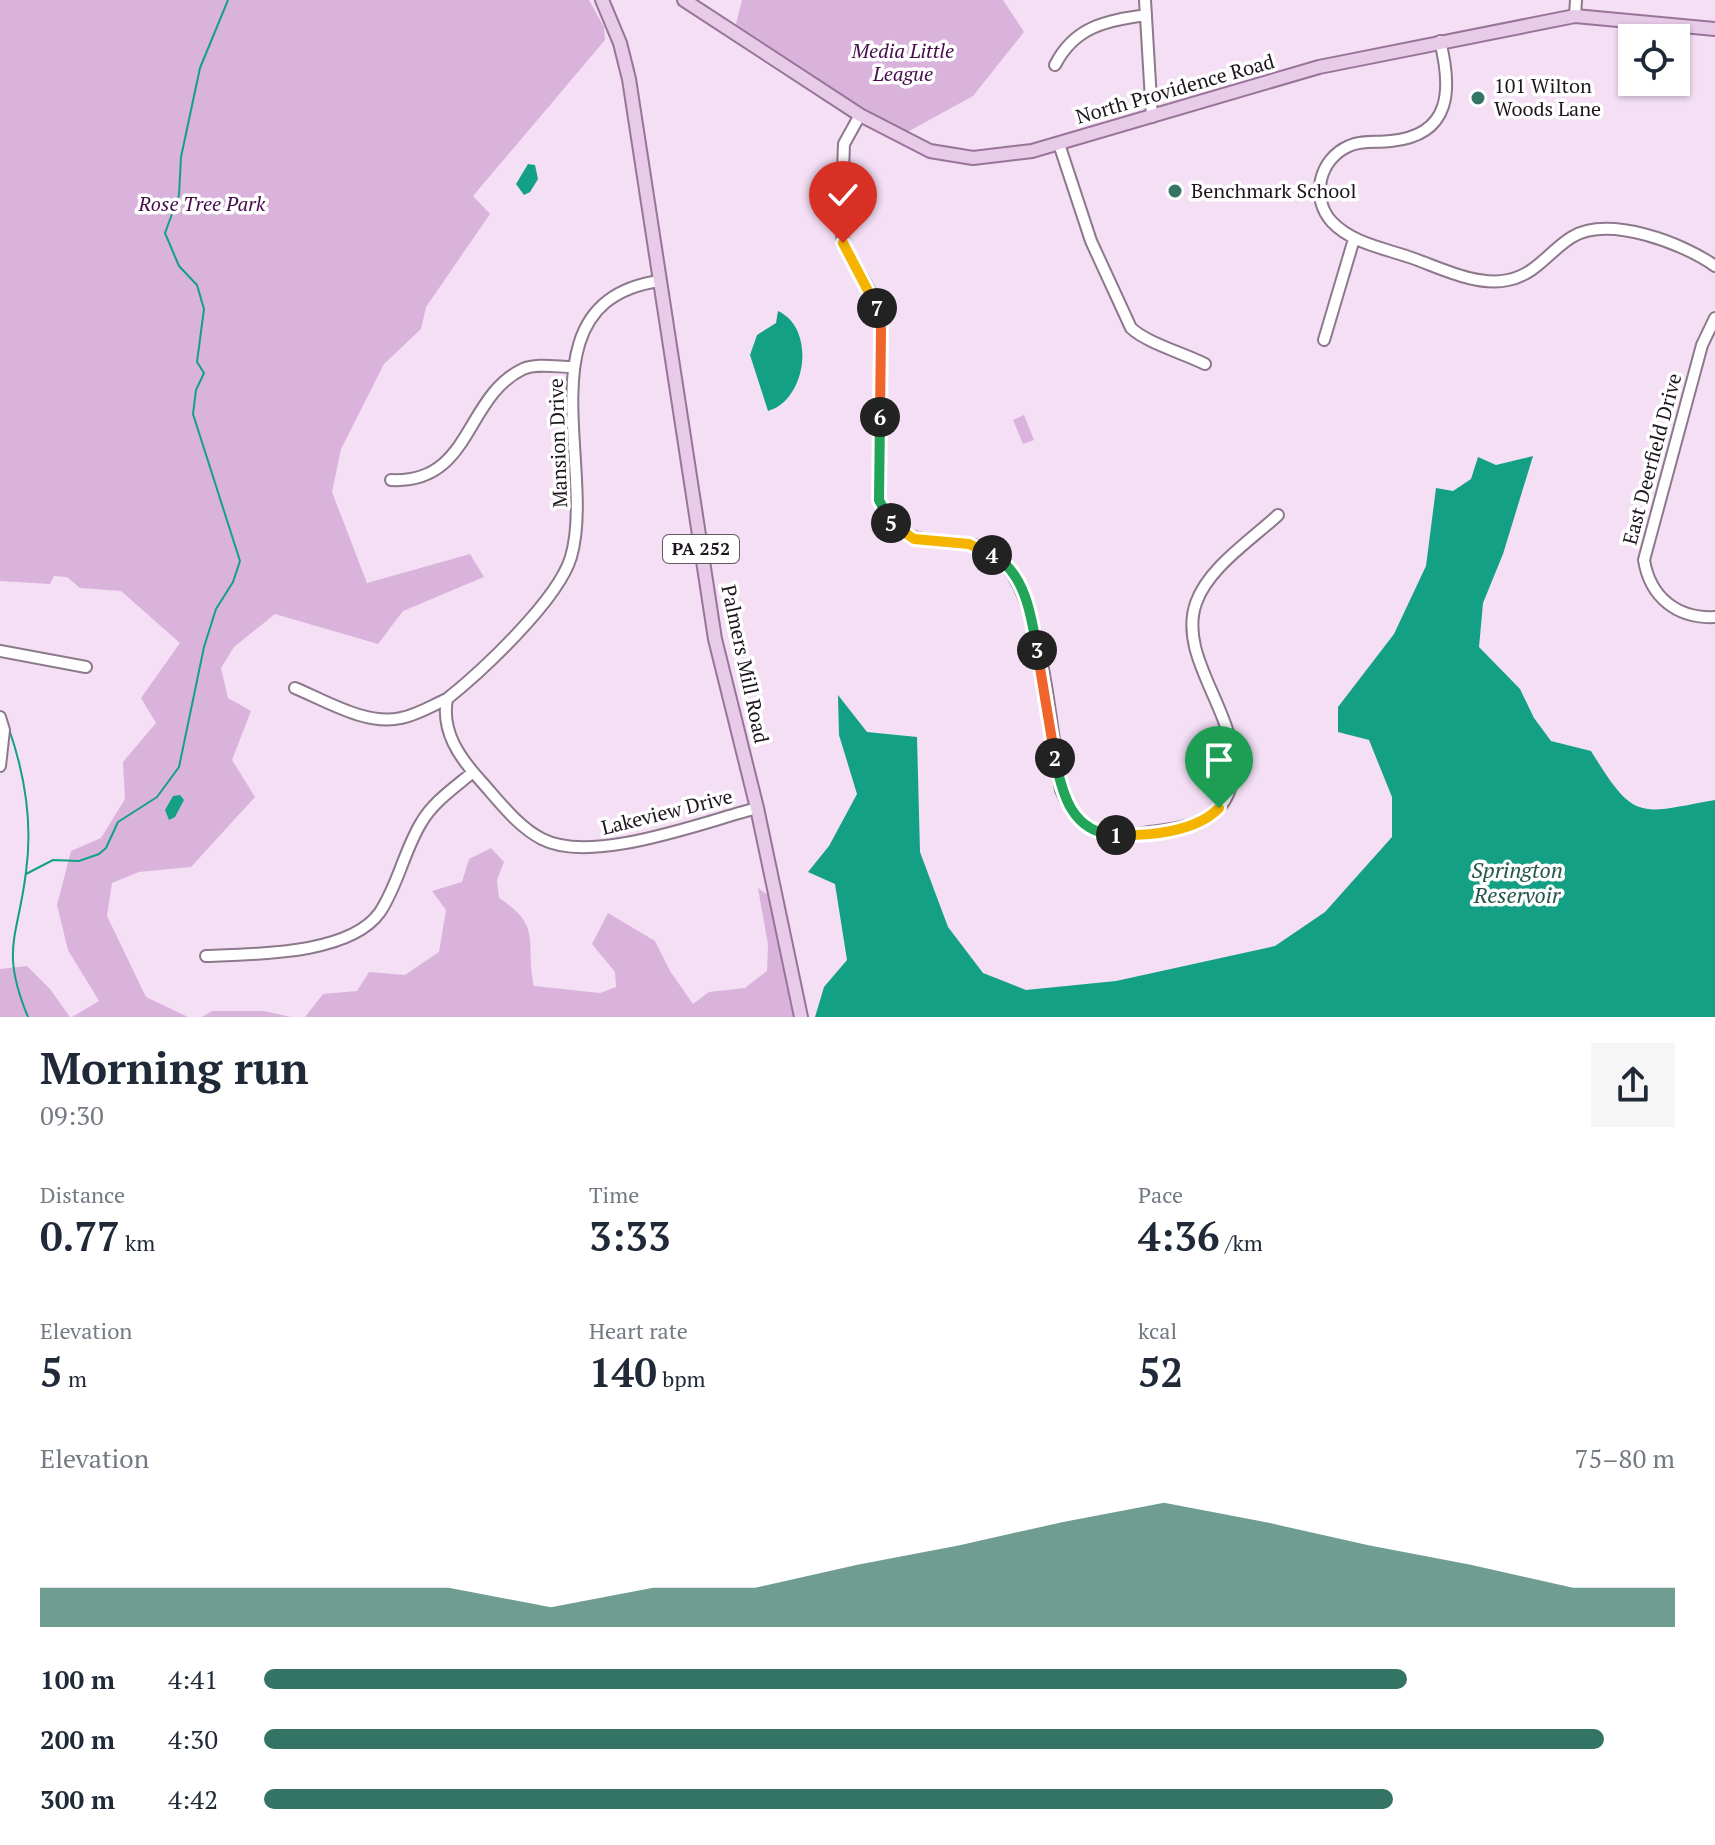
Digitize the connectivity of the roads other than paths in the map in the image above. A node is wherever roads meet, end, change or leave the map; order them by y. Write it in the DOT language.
graph roads {
  1 [pos="602,0"];
  2 [pos="684,0"];
  3 [pos="1145,0"];
  4 [pos="1576,0"];
  5 [pos="1146,15"];
  6 [pos="1575,16"];
  7 [pos="1715,29"];
  8 [pos="1440,41"];
  9 [pos="1055,65"];
  10 [pos="860,115"];
  11 [pos="1152,117"];
  12 [pos="1059,144"];
  13 [pos="1354,239"];
  14 [pos="1715,266"];
  15 [pos="660,281"];
  16 [pos="1715,318"];
  17 [pos="1324,340"];
  18 [pos="1205,364"];
  19 [pos="573,367"];
  20 [pos="391,480"];
  21 [pos="1278,515"];
  22 [pos="1715,617"];
  23 [pos="0,651"];
  24 [pos="86,667"];
  25 [pos="295,688"];
  26 [pos="447,699"];
  27 [pos="0,717"];
  28 [pos="0,766"];
  29 [pos="473,772"];
  30 [pos="757,808"];
  31 [pos="206,956"];
  32 [pos="800,1015"];
  1 -- 15 [label="main road, Palmers Mill Road / PA 252"];
  2 -- 10 [label="main road, North Providence Road"];
  3 -- 5 [label="street"];
  4 -- 6 [label="street"];
  5 -- 9 [label="street"];
  5 -- 11 [label="street"];
  6 -- 7 [label="main road, North Providence Road"];
  6 -- 8 [label="main road, North Providence Road"];
  8 -- 11 [label="main road, North Providence Road"];
  8 -- 13 [label="street"];
  10 -- 12 [label="main road, North Providence Road"];
  10 -- 21 [label="street"];
  11 -- 12 [label="main road, North Providence Road"];
  12 -- 18 [label="street"];
  13 -- 14 [label="street"];
  13 -- 17 [label="street"];
  15 -- 19 [label="street, Mansion Drive"];
  15 -- 30 [label="main road, Palmers Mill Road / PA 252"];
  16 -- 22 [label="street, East Deerfield Drive"];
  19 -- 20 [label="street"];
  19 -- 26 [label="street, Mansion Drive"];
  23 -- 24 [label="street"];
  25 -- 26 [label="street"];
  26 -- 29 [label="street, Lakeview Drive"];
  27 -- 28 [label="street"];
  29 -- 30 [label="street, Lakeview Drive"];
  29 -- 31 [label="street"];
  30 -- 32 [label="main road, Palmers Mill Road / PA 252"];
}
